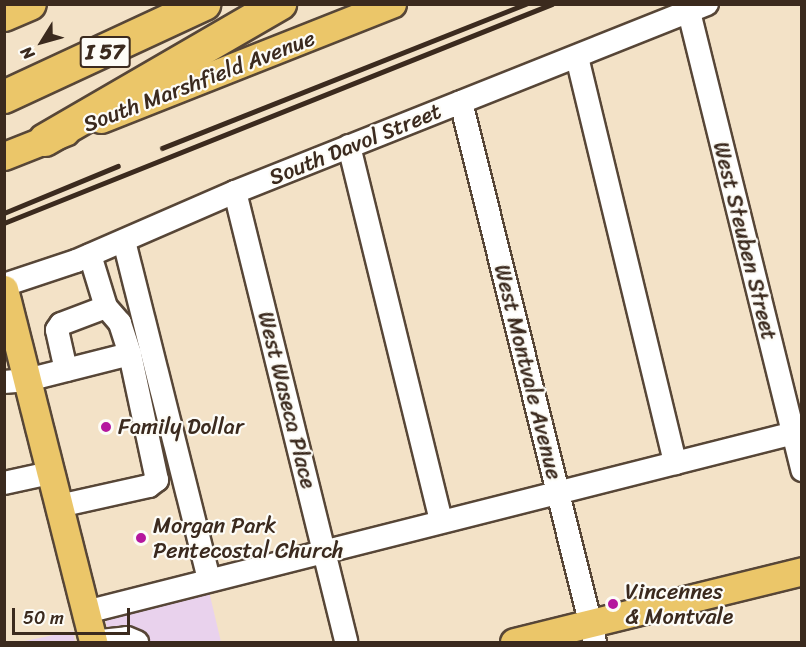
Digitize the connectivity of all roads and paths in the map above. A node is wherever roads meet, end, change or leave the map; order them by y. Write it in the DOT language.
graph roads {
  1 [pos="30,4"];
  2 [pos="204,4"];
  3 [pos="280,4"];
  4 [pos="392,4"];
  5 [pos="698,8"];
  6 [pos="4,15"];
  7 [pos="577,57"];
  8 [pos="4,97"];
  9 [pos="461,102"];
  10 [pos="45,140"];
  11 [pos="349,146"];
  12 [pos="4,156"];
  13 [pos="235,192"];
  14 [pos="124,241"];
  15 [pos="90,255"];
  16 [pos="4,287"];
  17 [pos="106,308"];
  18 [pos="130,354"];
  19 [pos="66,370"];
  20 [pos="16,381"];
  21 [pos="797,433"];
  22 [pos="675,463"];
  23 [pos="801,470"];
  24 [pos="50,473"];
  25 [pos="4,483"];
  26 [pos="558,492"];
  27 [pos="59,506"];
  28 [pos="441,521"];
  29 [pos="324,549"];
  30 [pos="801,571"];
  31 [pos="209,579"];
  32 [pos="86,612"];
  33 [pos="593,633"];
  34 [pos="92,642"];
  35 [pos="136,642"];
  36 [pos="346,642"];
  37 [pos="514,642"];
  1 -- 6 [label="highway"];
  2 -- 8 [label="highway, I 57"];
  3 -- 10 [label="highway"];
  4 -- 10 [label="main road, South Marshfield Avenue"];
  5 -- 7 [label="street, South Davol Street"];
  5 -- 21 [label="street, West Steuben Street"];
  7 -- 9 [label="street, South Davol Street"];
  7 -- 22 [label="street"];
  9 -- 11 [label="street, South Davol Street"];
  9 -- 26 [label="street, West Montvale Avenue"];
  10 -- 12 [label="main road, South Marshfield Avenue"];
  11 -- 13 [label="street, South Davol Street"];
  11 -- 28 [label="street"];
  13 -- 14 [label="street, South Davol Street"];
  13 -- 29 [label="street, West Waseca Place"];
  14 -- 15 [label="street, South Davol Street"];
  14 -- 31 [label="street"];
  15 -- 16 [label="street, South Davol Street"];
  15 -- 17 [label="street"];
  16 -- 20 [label="main road"];
  17 -- 18 [label="street"];
  17 -- 19 [label="street"];
  18 -- 19 [label="street"];
  18 -- 27 [label="street"];
  19 -- 20 [label="street"];
  20 -- 24 [label="main road"];
  21 -- 22 [label="street"];
  21 -- 23 [label="street, West Steuben Street"];
  22 -- 26 [label="street"];
  24 -- 25 [label="street"];
  24 -- 27 [label="main road"];
  26 -- 28 [label="street"];
  26 -- 33 [label="street, West Montvale Avenue"];
  27 -- 32 [label="main road"];
  28 -- 29 [label="street"];
  29 -- 31 [label="street"];
  29 -- 36 [label="street, West Waseca Place"];
  30 -- 33 [label="main road"];
  31 -- 32 [label="street"];
  32 -- 34 [label="main road"];
  33 -- 37 [label="main road"];
  34 -- 35 [label="street"];
}
